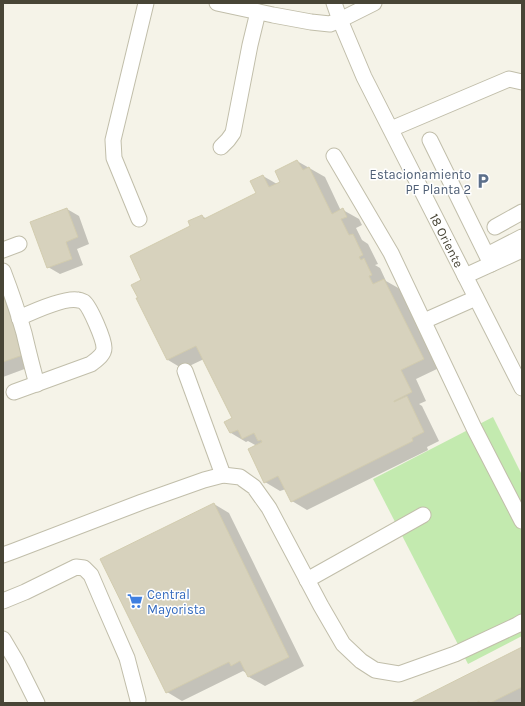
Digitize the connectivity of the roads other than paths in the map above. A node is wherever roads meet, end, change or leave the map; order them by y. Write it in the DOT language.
graph roads {
  1 [pos="146,3"];
  2 [pos="217,3"];
  3 [pos="334,3"];
  4 [pos="374,3"];
  5 [pos="258,12"];
  6 [pos="340,20"];
  7 [pos="522,82"];
  8 [pos="391,129"];
  9 [pos="430,140"];
  10 [pos="220,147"];
  11 [pos="334,156"];
  12 [pos="522,212"];
  13 [pos="139,219"];
  14 [pos="495,227"];
  15 [pos="522,237"];
  16 [pos="19,244"];
  17 [pos="3,250"];
  18 [pos="522,250"];
  19 [pos="489,259"];
  20 [pos="3,271"];
  21 [pos="465,276"];
  22 [pos="476,298"];
  23 [pos="19,318"];
  24 [pos="424,322"];
  25 [pos="185,371"];
  26 [pos="37,384"];
  27 [pos="522,388"];
  28 [pos="14,392"];
  29 [pos="224,475"];
  30 [pos="423,514"];
  31 [pos="522,521"];
  32 [pos="3,553"];
  33 [pos="307,580"];
  34 [pos="3,601"];
  35 [pos="522,622"];
  36 [pos="3,639"];
  37 [pos="135,702"];
  38 [pos="37,703"];
  1 -- 13 [label="street"];
  2 -- 5 [label="street"];
  3 -- 6 [label="street, 18 Oriente"];
  4 -- 6 [label="street"];
  5 -- 6 [label="street"];
  5 -- 10 [label="street"];
  6 -- 8 [label="street, 18 Oriente"];
  7 -- 8 [label="street"];
  8 -- 21 [label="street, 18 Oriente"];
  9 -- 19 [label="street"];
  11 -- 24 [label="street"];
  12 -- 14 [label="street"];
  15 -- 19 [label="street"];
  16 -- 17 [label="street"];
  18 -- 19 [label="street"];
  19 -- 21 [label="street"];
  20 -- 23 [label="street"];
  21 -- 22 [label="street, 18 Oriente"];
  22 -- 24 [label="street"];
  22 -- 27 [label="street, 18 Oriente"];
  23 -- 26 [label="street"];
  23 -- 26 [label="street"];
  24 -- 31 [label="street"];
  25 -- 29 [label="street"];
  26 -- 28 [label="street"];
  29 -- 32 [label="street"];
  29 -- 33 [label="street"];
  30 -- 33 [label="street"];
  33 -- 35 [label="street"];
  34 -- 37 [label="street"];
  36 -- 38 [label="street"];
}
